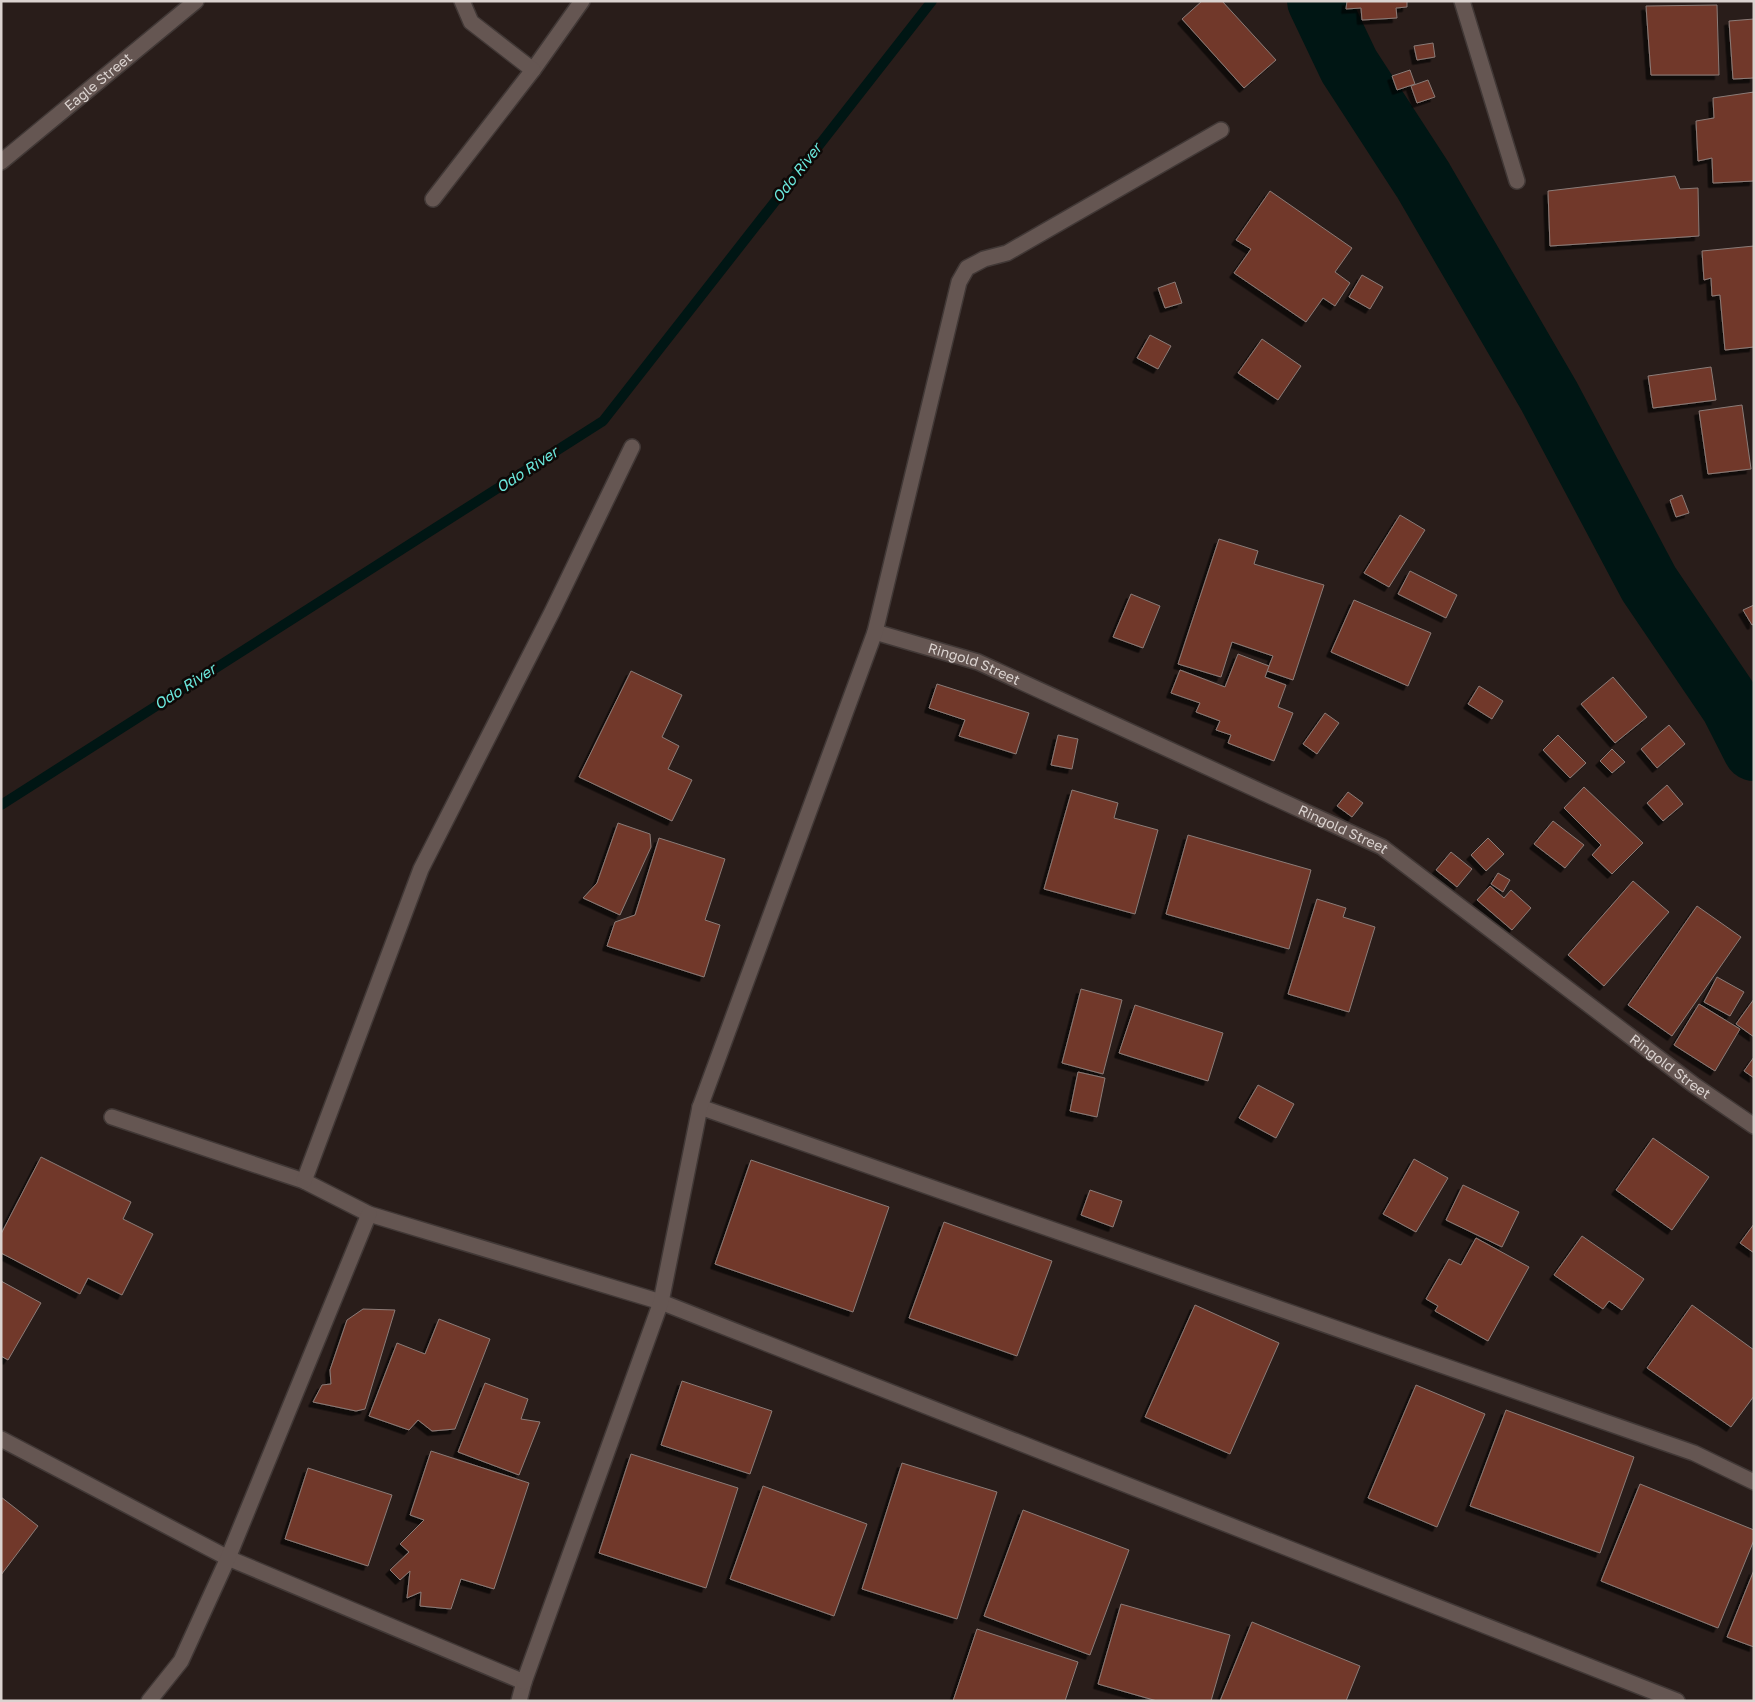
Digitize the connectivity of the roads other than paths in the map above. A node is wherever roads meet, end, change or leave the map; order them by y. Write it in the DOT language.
graph roads {
  1 [pos="196,1"];
  2 [pos="462,1"];
  3 [pos="582,1"];
  4 [pos="1462,1"];
  5 [pos="533,70"];
  6 [pos="1221,130"];
  7 [pos="1,162"];
  8 [pos="1517,181"];
  9 [pos="433,199"];
  10 [pos="632,447"];
  11 [pos="875,632"];
  12 [pos="700,1107"];
  13 [pos="112,1117"];
  14 [pos="1754,1126"];
  15 [pos="304,1181"];
  16 [pos="369,1214"];
  17 [pos="661,1302"];
  18 [pos="1,1439"];
  19 [pos="1754,1482"];
  20 [pos="228,1558"];
  21 [pos="524,1682"];
  22 [pos="149,1701"];
  23 [pos="519,1701"];
  24 [pos="1676,1701"];
  1 -- 7 [label="street, Eagle Street"];
  2 -- 5 [label="street"];
  3 -- 5 [label="street"];
  4 -- 8 [label="street"];
  5 -- 9 [label="street"];
  6 -- 11 [label="street"];
  10 -- 15 [label="street"];
  11 -- 12 [label="street"];
  11 -- 14 [label="street, Ringold Street"];
  12 -- 17 [label="street"];
  12 -- 19 [label="street"];
  13 -- 15 [label="street"];
  15 -- 16 [label="street"];
  16 -- 17 [label="street"];
  16 -- 20 [label="street"];
  17 -- 21 [label="street"];
  17 -- 24 [label="street"];
  18 -- 20 [label="street"];
  20 -- 21 [label="street"];
  20 -- 22 [label="street"];
  21 -- 23 [label="street"];
}
